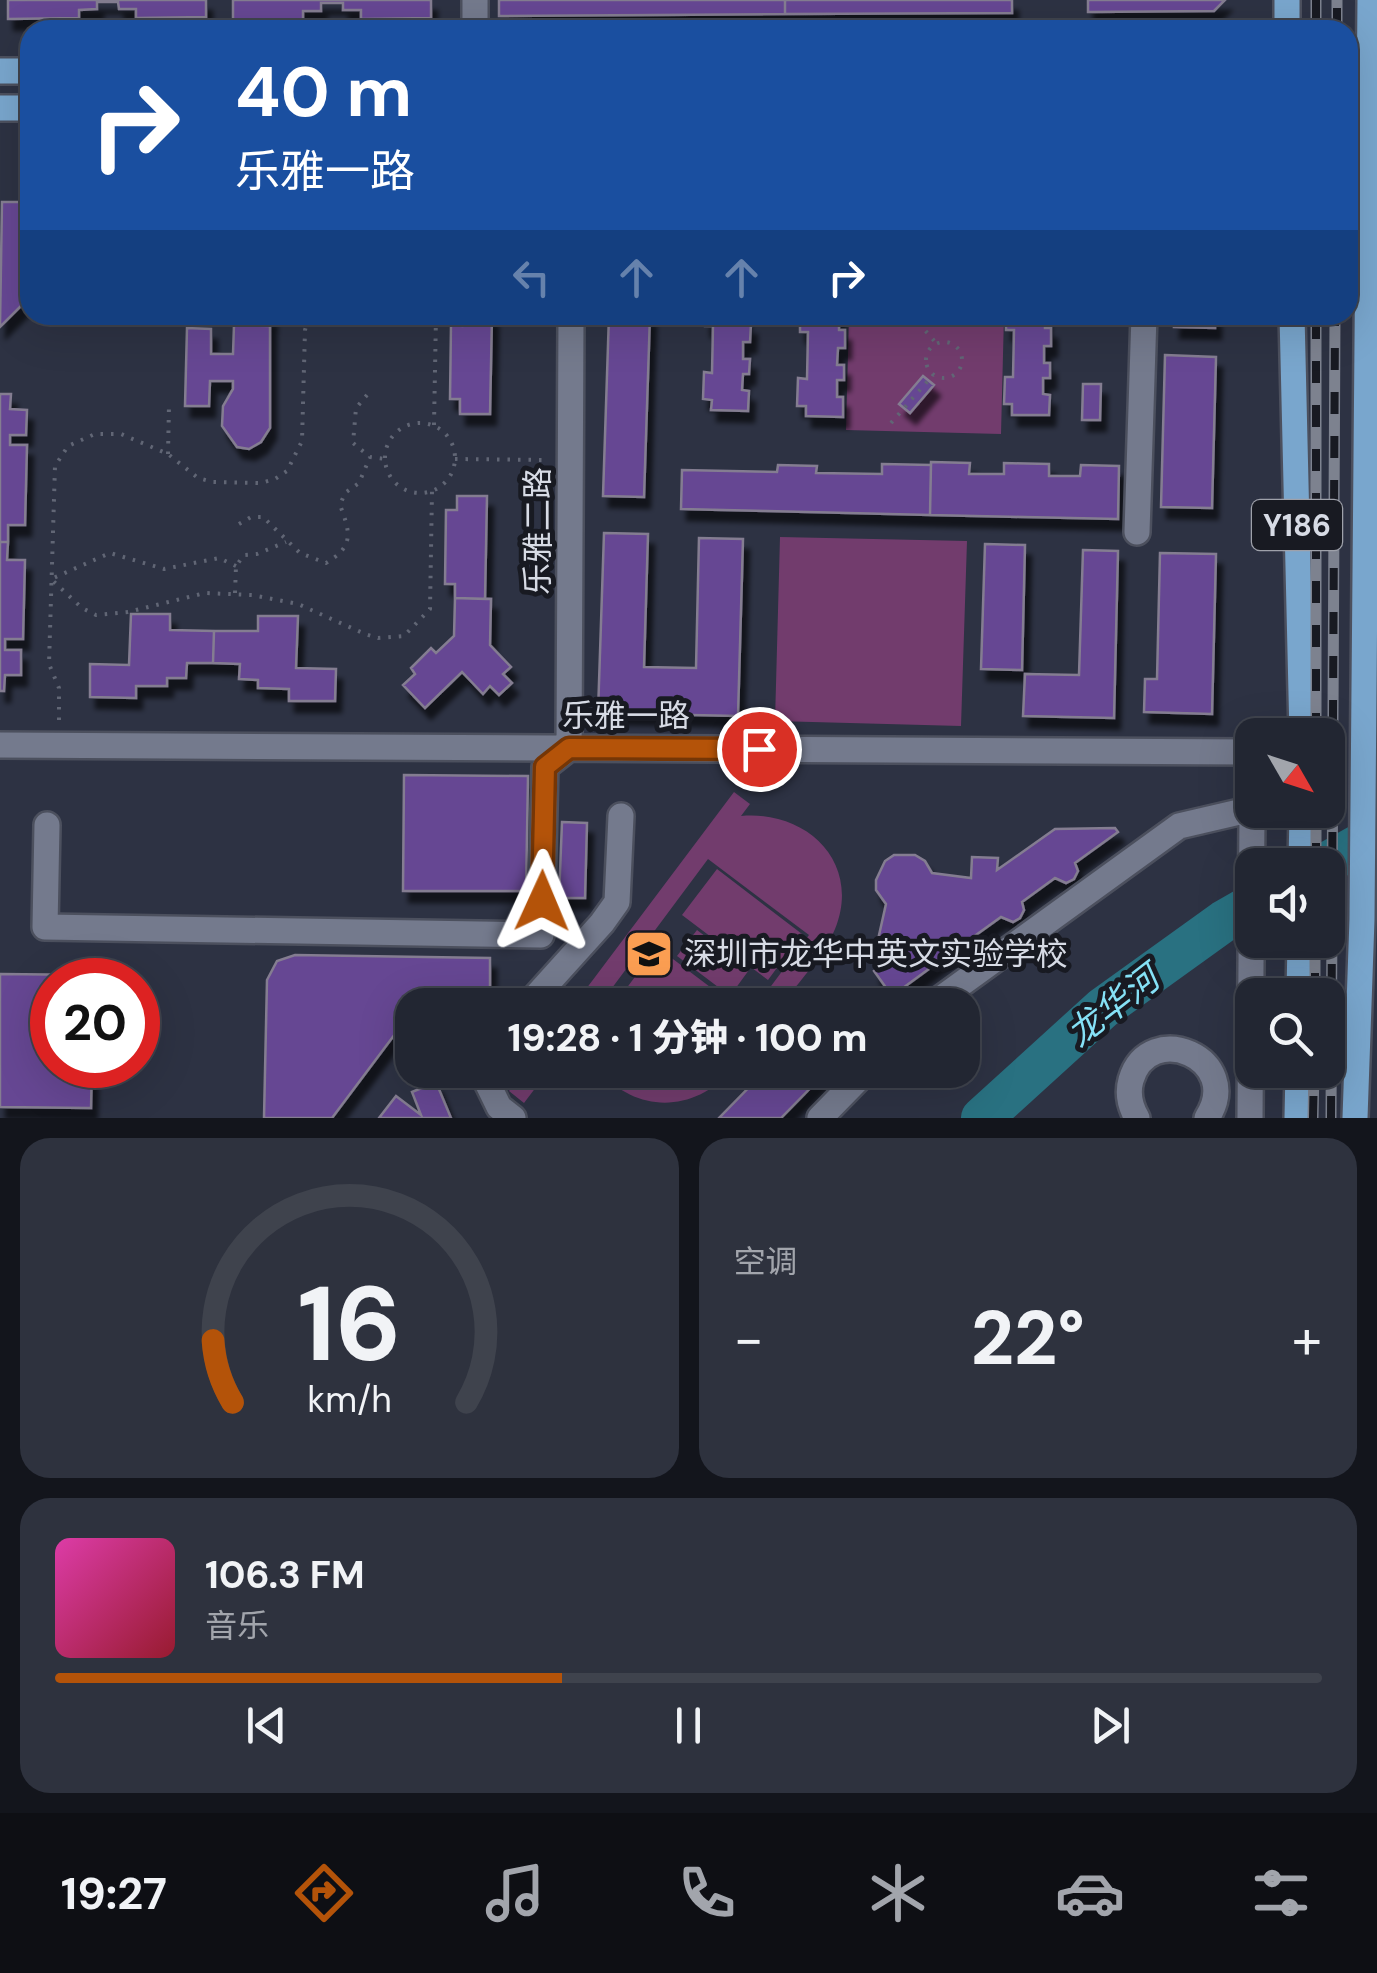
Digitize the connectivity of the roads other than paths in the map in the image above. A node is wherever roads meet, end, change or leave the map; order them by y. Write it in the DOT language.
graph roads {
  1 [pos="1370,0"];
  2 [pos="1364,93"];
  3 [pos="1364,127"];
  4 [pos="571,325"];
  5 [pos="1144,325"];
  6 [pos="1292,325"];
  7 [pos="1138,532"];
  8 [pos="1302,718"];
  9 [pos="0,745"];
  10 [pos="569,748"];
  11 [pos="1235,752"];
  12 [pos="1235,814"];
  13 [pos="621,816"];
  14 [pos="47,826"];
  15 [pos="1252,828"];
  16 [pos="1252,978"];
  17 [pos="543,988"];
  18 [pos="955,988"];
  19 [pos="1214,1078"];
  20 [pos="1235,1078"];
  21 [pos="490,1088"];
  22 [pos="849,1088"];
  23 [pos="1250,1088"];
  24 [pos="1297,1088"];
  25 [pos="513,1118"];
  26 [pos="820,1118"];
  27 [pos="1137,1118"];
  28 [pos="1207,1118"];
  29 [pos="1250,1118"];
  30 [pos="1296,1118"];
  31 [pos="1355,1118"];
  1 -- 2 [label="main road, Y186"];
  2 -- 3 [label="main road, Y186"];
  3 -- 31 [label="main road, Y186"];
  4 -- 10 [label="street, 乐雅二路"];
  5 -- 7 [label="street"];
  6 -- 8 [label="main road, Y186"];
  9 -- 10 [label="street, 乐雅一路"];
  10 -- 11 [label="street, 乐雅一路"];
  10 -- 14 [label="street"];
  12 -- 18 [label="street"];
  13 -- 17 [label="street"];
  15 -- 16 [label="street"];
  19 -- 20 [label="street"];
  19 -- 27 [label="street"];
  19 -- 28 [label="street"];
  21 -- 25 [label="street"];
  22 -- 26 [label="street"];
  23 -- 29 [label="street"];
  24 -- 30 [label="main road"];
}
